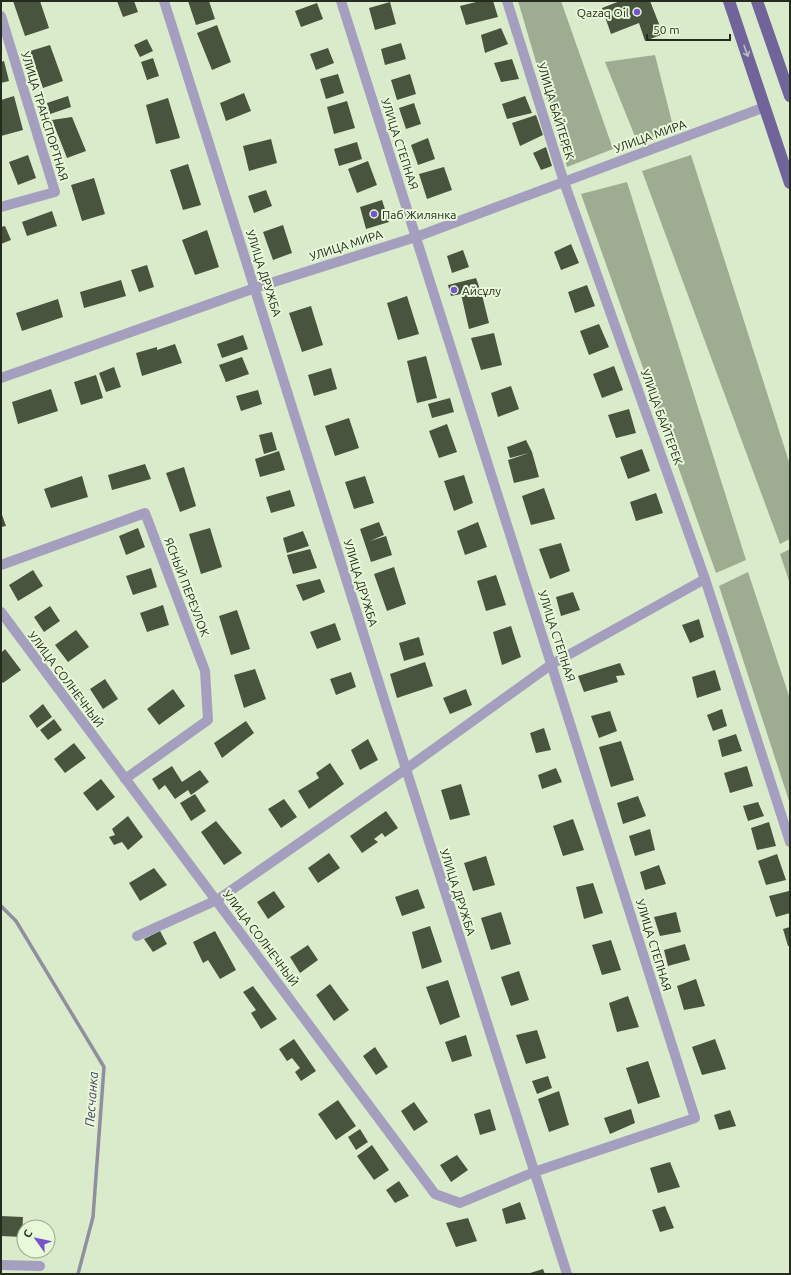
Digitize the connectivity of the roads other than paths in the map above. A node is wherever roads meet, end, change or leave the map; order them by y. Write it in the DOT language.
graph roads {
  1 [pos="164,1"];
  2 [pos="341,1"];
  3 [pos="507,1"];
  4 [pos="729,1"];
  5 [pos="757,1"];
  6 [pos="1,16"];
  7 [pos="790,96"];
  8 [pos="765,107"];
  9 [pos="564,182"];
  10 [pos="790,183"];
  11 [pos="1,207"];
  12 [pos="416,237"];
  13 [pos="255,288"];
  14 [pos="1,378"];
  15 [pos="1,565"];
  16 [pos="706,579"];
  17 [pos="1,612"];
  18 [pos="552,664"];
  19 [pos="406,769"];
  20 [pos="125,779"];
  21 [pos="790,842"];
  22 [pos="217,900"];
  23 [pos="137,936"];
  24 [pos="534,1172"];
  25 [pos="1,1265"];
  26 [pos="40,1266"];
  27 [pos="567,1274"];
  1 -- 13 [label="street, УЛИЦА ДРУЖБА"];
  2 -- 12 [label="street, УЛИЦА СТЕПНАЯ"];
  3 -- 9 [label="street, УЛИЦА БАЙТЕРЕК"];
  4 -- 8 [label="main road, one-way"];
  5 -- 7 [label="main road"];
  6 -- 11 [label="street, УЛИЦА ТРАНСПОРТНАЯ"];
  8 -- 9 [label="street, УЛИЦА МИРА"];
  8 -- 10 [label="main road"];
  9 -- 12 [label="street, УЛИЦА МИРА"];
  9 -- 16 [label="street, УЛИЦА БАЙТЕРЕК"];
  12 -- 13 [label="street, УЛИЦА МИРА"];
  12 -- 18 [label="street, УЛИЦА СТЕПНАЯ"];
  13 -- 14 [label="street, УЛИЦА МИРА"];
  13 -- 19 [label="street, УЛИЦА ДРУЖБА"];
  15 -- 20 [label="street, ЯСНЫЙ ПЕРЕУЛОК"];
  16 -- 18 [label="street"];
  16 -- 21 [label="street, УЛИЦА БАЙТЕРЕК"];
  17 -- 20 [label="street, УЛИЦА СОЛНЕЧНЫЙ"];
  18 -- 19 [label="street"];
  18 -- 24 [label="street, УЛИЦА СТЕПНАЯ"];
  19 -- 22 [label="street"];
  19 -- 24 [label="street, УЛИЦА ДРУЖБА"];
  20 -- 22 [label="street, УЛИЦА СОЛНЕЧНЫЙ"];
  22 -- 23 [label="street"];
  22 -- 24 [label="street, УЛИЦА СОЛНЕЧНЫЙ"];
  24 -- 27 [label="street, УЛИЦА ДРУЖБА"];
  25 -- 26 [label="street"];
}
